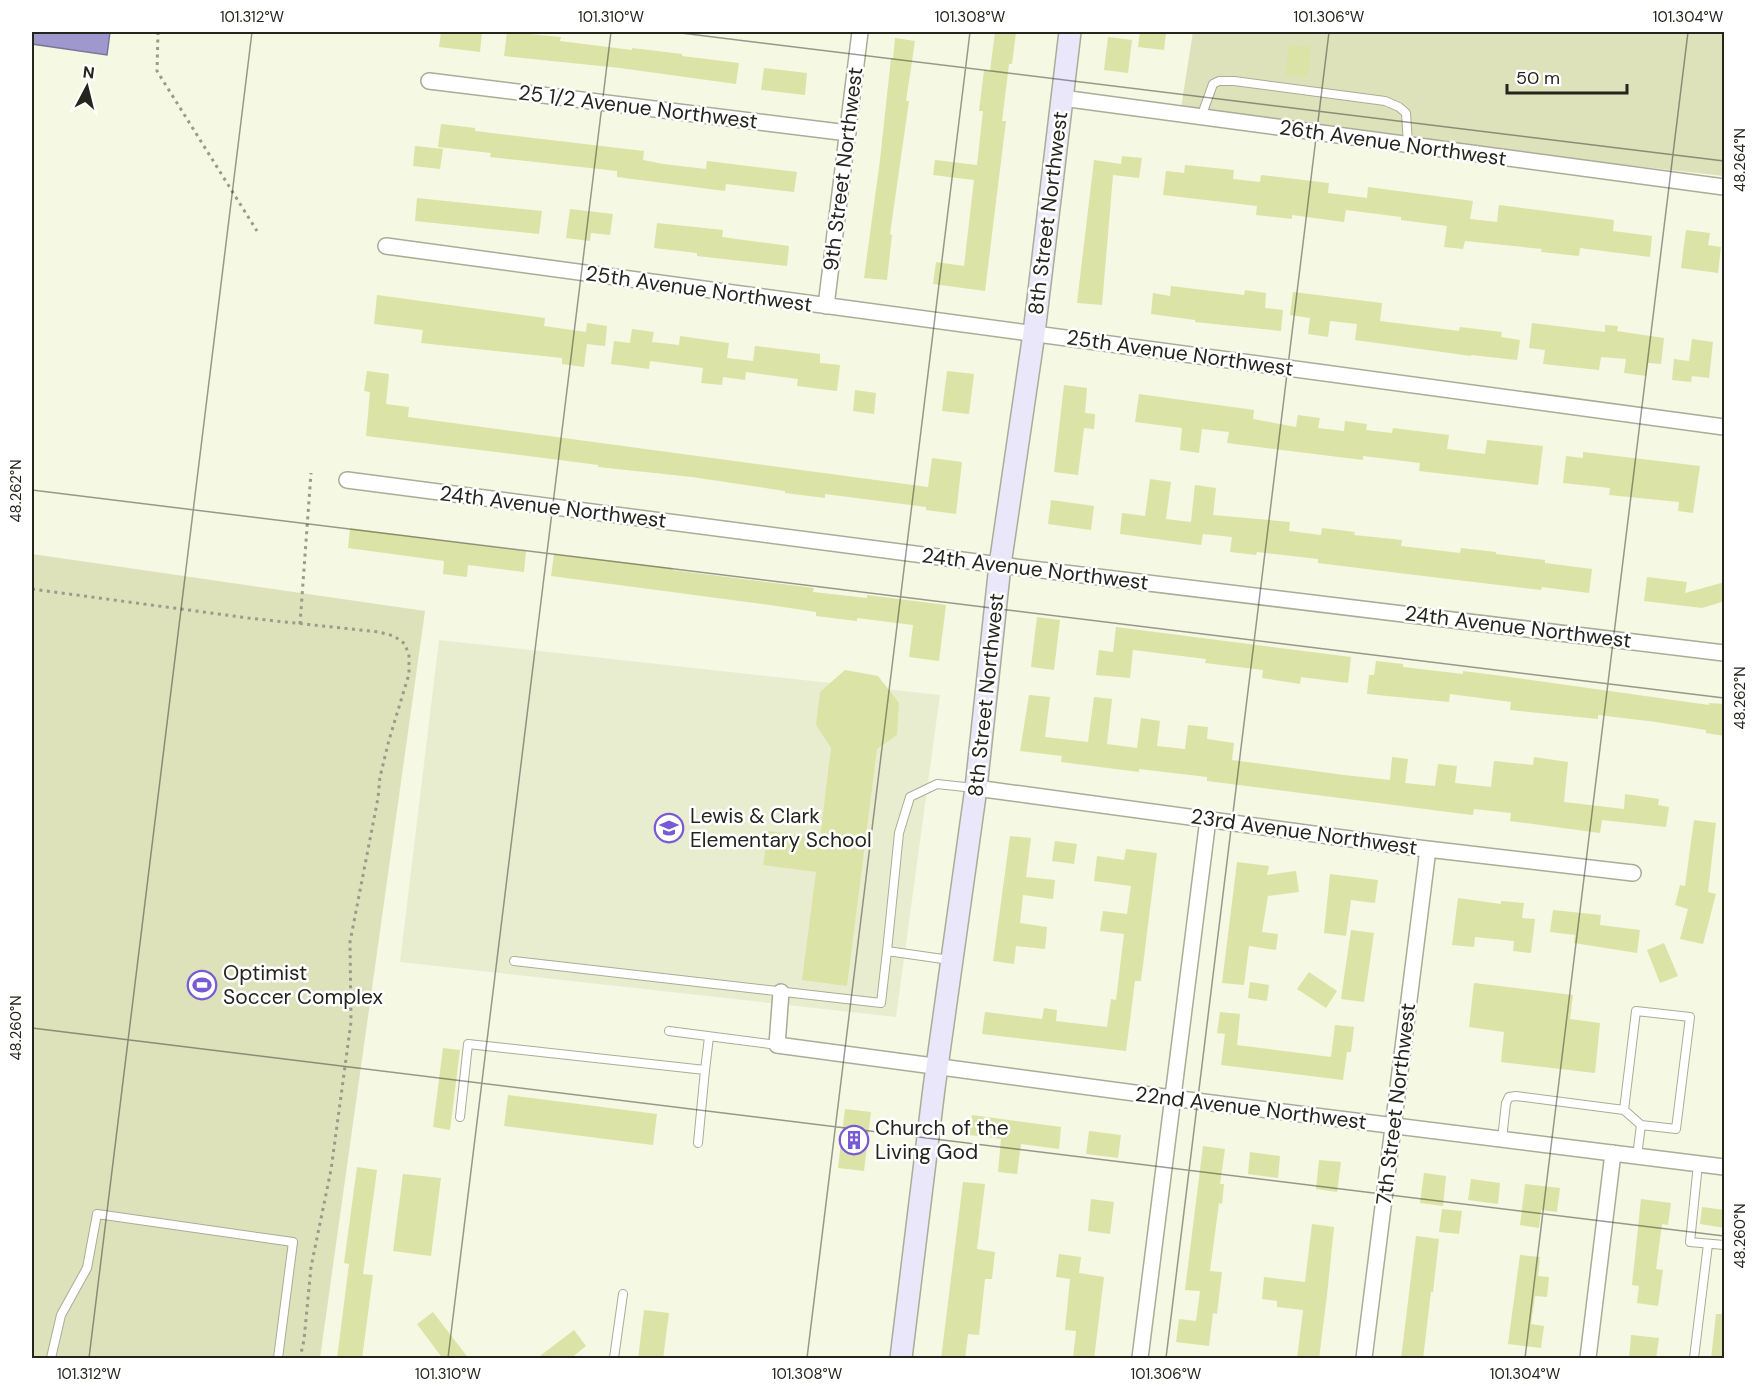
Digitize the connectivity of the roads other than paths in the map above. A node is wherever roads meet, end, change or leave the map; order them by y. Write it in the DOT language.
graph roads {
  1 [pos="860,32"];
  2 [pos="1070,32"];
  3 [pos="429,81"];
  4 [pos="1062,98"];
  5 [pos="1201,117"];
  6 [pos="848,133"];
  7 [pos="1408,145"];
  8 [pos="1725,188"];
  9 [pos="387,246"];
  10 [pos="826,306"];
  11 [pos="1034,333"];
  12 [pos="1725,427"];
  13 [pos="347,480"];
  14 [pos="1000,565"];
  15 [pos="1725,652"];
  16 [pos="976,788"];
  17 [pos="1208,819"];
  18 [pos="1428,849"];
  19 [pos="1633,873"];
  20 [pos="887,951"];
  21 [pos="951,960"];
  22 [pos="514,961"];
  23 [pos="781,992"];
  24 [pos="669,1031"];
  25 [pos="709,1036"];
  26 [pos="777,1046"];
  27 [pos="937,1066"];
  28 [pos="705,1070"];
  29 [pos="1172,1098"];
  30 [pos="1624,1110"];
  31 [pos="460,1117"];
  32 [pos="1393,1125"];
  33 [pos="1641,1125"];
  34 [pos="1502,1139"];
  35 [pos="698,1143"];
  36 [pos="1612,1153"];
  37 [pos="1637,1156"];
  38 [pos="1698,1164"];
  39 [pos="1725,1167"];
  40 [pos="1708,1244"];
  41 [pos="1725,1245"];
  42 [pos="622,1294"];
  43 [pos="51,1359"];
  44 [pos="278,1359"];
  45 [pos="614,1359"];
  46 [pos="901,1359"];
  47 [pos="1140,1359"];
  48 [pos="1364,1359"];
  49 [pos="1588,1359"];
  50 [pos="1694,1359"];
  1 -- 6 [label="street, 9th Street Northwest"];
  2 -- 4 [label="street, 8th Street Northwest"];
  3 -- 6 [label="street, 25 1/2 Avenue Northwest"];
  4 -- 5 [label="street, 26th Avenue Northwest"];
  4 -- 11 [label="street, 8th Street Northwest"];
  5 -- 7 [label="street, 26th Avenue Northwest"];
  5 -- 7 [label="lane"];
  6 -- 10 [label="street, 9th Street Northwest"];
  7 -- 8 [label="street, 26th Avenue Northwest"];
  9 -- 10 [label="street, 25th Avenue Northwest"];
  10 -- 11 [label="street, 25th Avenue Northwest"];
  11 -- 12 [label="street, 25th Avenue Northwest"];
  11 -- 14 [label="street, 8th Street Northwest"];
  13 -- 14 [label="street, 24th Avenue Northwest"];
  14 -- 15 [label="street, 24th Avenue Northwest"];
  14 -- 16 [label="street, 8th Street Northwest"];
  16 -- 17 [label="street, 23rd Avenue Northwest"];
  16 -- 20 [label="lane"];
  16 -- 21 [label="street, 8th Street Northwest"];
  17 -- 18 [label="street, 23rd Avenue Northwest"];
  17 -- 29 [label="street"];
  18 -- 19 [label="street, 23rd Avenue Northwest"];
  18 -- 32 [label="street, 7th Street Northwest"];
  20 -- 21 [label="lane"];
  20 -- 23 [label="lane"];
  21 -- 27 [label="street, 8th Street Northwest"];
  22 -- 23 [label="lane"];
  23 -- 26 [label="street"];
  24 -- 25 [label="lane"];
  25 -- 26 [label="lane"];
  25 -- 28 [label="lane"];
  26 -- 27 [label="street, 22nd Avenue Northwest"];
  27 -- 29 [label="street, 22nd Avenue Northwest"];
  27 -- 46 [label="street, 8th Street Northwest"];
  28 -- 31 [label="lane"];
  28 -- 35 [label="lane"];
  29 -- 32 [label="street, 22nd Avenue Northwest"];
  29 -- 47 [label="street"];
  30 -- 33 [label="lane"];
  30 -- 33 [label="lane"];
  30 -- 34 [label="lane"];
  32 -- 34 [label="street, 22nd Avenue Northwest"];
  32 -- 48 [label="street, 7th Street Northwest"];
  33 -- 37 [label="lane"];
  34 -- 36 [label="street, 22nd Avenue Northwest"];
  36 -- 37 [label="street, 22nd Avenue Northwest"];
  36 -- 49 [label="street"];
  37 -- 38 [label="street, 22nd Avenue Northwest"];
  38 -- 39 [label="street, 22nd Avenue Northwest"];
  38 -- 40 [label="lane"];
  40 -- 41 [label="lane"];
  40 -- 50 [label="lane"];
  42 -- 45 [label="lane"];
  43 -- 44 [label="lane"];
}
